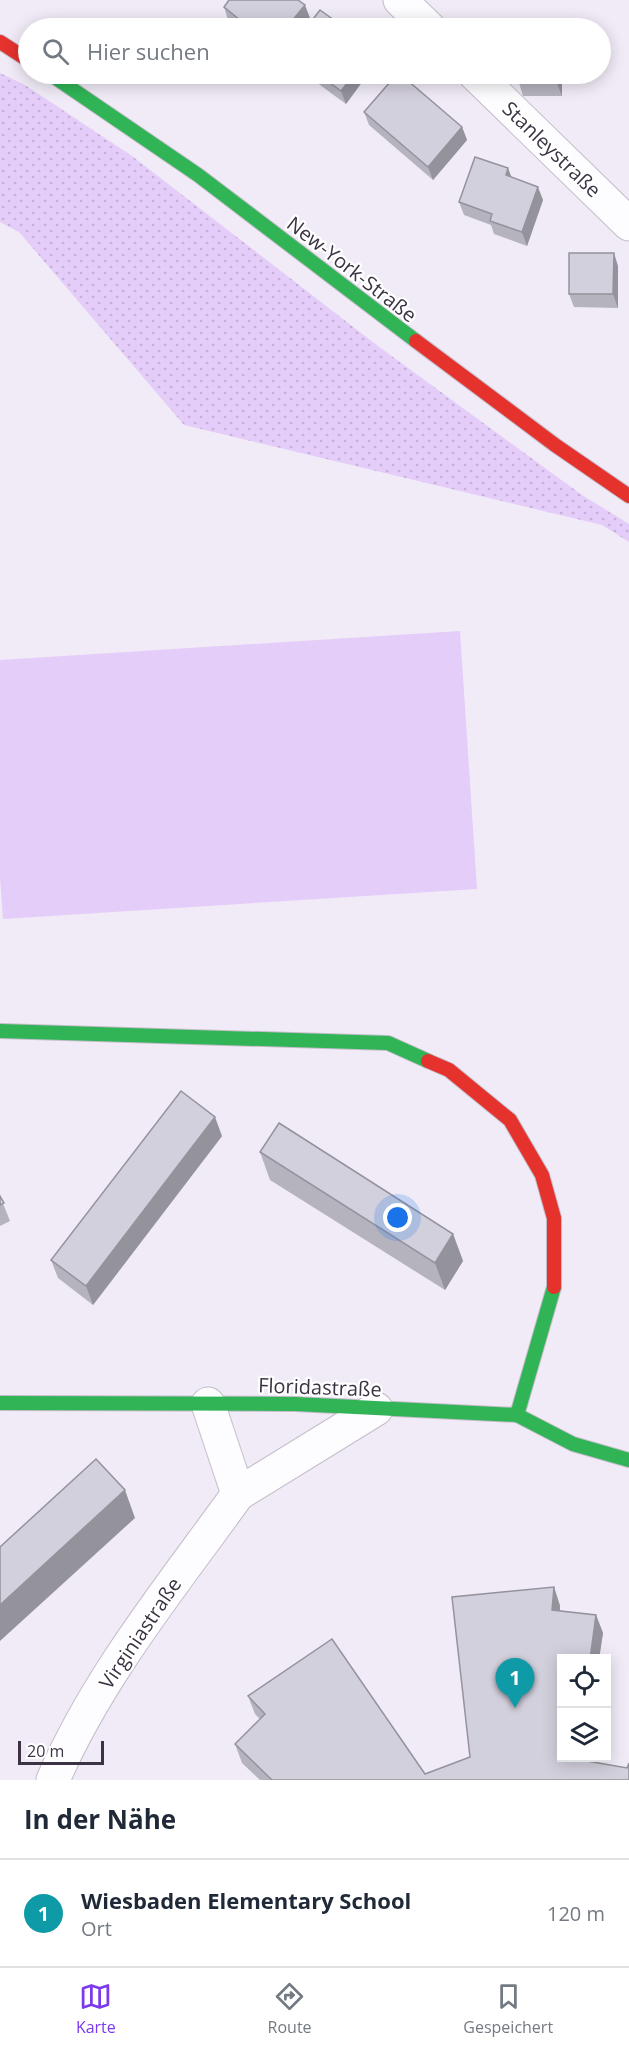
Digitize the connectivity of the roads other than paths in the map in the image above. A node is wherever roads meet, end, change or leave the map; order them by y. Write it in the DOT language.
graph roads {
  1 [pos="400,0"];
  2 [pos="419,18"];
  3 [pos="1,43"];
  4 [pos="18,54"];
  5 [pos="65,84"];
  6 [pos="485,84"];
  7 [pos="629,224"];
  8 [pos="629,496"];
  9 [pos="0,1031"];
  10 [pos="0,1403"];
  11 [pos="208,1404"];
  12 [pos="376,1409"];
  13 [pos="517,1415"];
  14 [pos="629,1460"];
  15 [pos="238,1494"];
  16 [pos="53,1780"];
  1 -- 2 [label="street"];
  3 -- 4 [label="street"];
  5 -- 8 [label="street, New-York-Straße"];
  6 -- 7 [label="street, Stanleystraße"];
  9 -- 13 [label="street"];
  10 -- 11 [label="street, Floridastraße"];
  11 -- 12 [label="street, Floridastraße"];
  11 -- 15 [label="street"];
  12 -- 13 [label="street, Floridastraße"];
  12 -- 15 [label="street, Virginiastraße"];
  13 -- 14 [label="street, Floridastraße"];
  15 -- 16 [label="street, Virginiastraße"];
}
